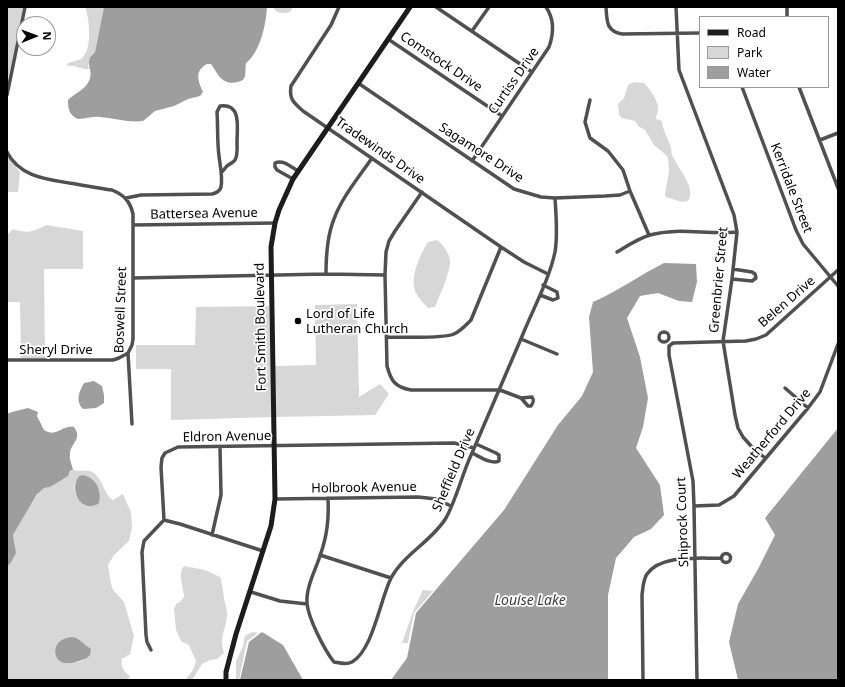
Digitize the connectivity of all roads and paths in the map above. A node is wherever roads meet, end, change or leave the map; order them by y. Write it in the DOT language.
graph roads {
  1 [pos="25,7"];
  2 [pos="339,7"];
  3 [pos="410,7"];
  4 [pos="436,7"];
  5 [pos="489,7"];
  6 [pos="546,7"];
  7 [pos="606,7"];
  8 [pos="676,7"];
  9 [pos="472,31"];
  10 [pos="677,33"];
  11 [pos="699,33"];
  12 [pos="388,39"];
  13 [pos="532,72"];
  14 [pos="358,83"];
  15 [pos="742,88"];
  16 [pos="799,88"];
  17 [pos="7,95"];
  18 [pos="590,100"];
  19 [pos="502,116"];
  20 [pos="328,127"];
  21 [pos="838,133"];
  22 [pos="820,140"];
  23 [pos="7,152"];
  24 [pos="372,158"];
  25 [pos="472,161"];
  26 [pos="298,171"];
  27 [pos="221,173"];
  28 [pos="293,179"];
  29 [pos="838,188"];
  30 [pos="630,191"];
  31 [pos="422,192"];
  32 [pos="126,198"];
  33 [pos="556,198"];
  34 [pos="275,223"];
  35 [pos="133,225"];
  36 [pos="736,232"];
  37 [pos="649,235"];
  38 [pos="501,247"];
  39 [pos="617,252"];
  40 [pos="733,269"];
  41 [pos="838,270"];
  42 [pos="326,274"];
  43 [pos="548,274"];
  44 [pos="385,275"];
  45 [pos="271,276"];
  46 [pos="830,277"];
  47 [pos="133,278"];
  48 [pos="732,279"];
  49 [pos="543,285"];
  50 [pos="838,286"];
  51 [pos="540,295"];
  52 [pos="387,337"];
  53 [pos="521,339"];
  54 [pos="667,341"];
  55 [pos="723,341"];
  56 [pos="672,343"];
  57 [pos="838,344"];
  58 [pos="128,353"];
  59 [pos="557,354"];
  60 [pos="7,360"];
  61 [pos="785,388"];
  62 [pos="500,390"];
  63 [pos="521,398"];
  64 [pos="808,408"];
  65 [pos="132,424"];
  66 [pos="275,446"];
  67 [pos="475,446"];
  68 [pos="220,447"];
  69 [pos="472,453"];
  70 [pos="765,458"];
  71 [pos="328,498"];
  72 [pos="275,500"];
  73 [pos="451,506"];
  74 [pos="694,506"];
  75 [pos="164,520"];
  76 [pos="212,535"];
  77 [pos="263,551"];
  78 [pos="320,555"];
  79 [pos="721,558"];
  80 [pos="695,559"];
  81 [pos="391,578"];
  82 [pos="250,592"];
  83 [pos="307,604"];
  84 [pos="151,650"];
  85 [pos="226,680"];
  86 [pos="643,680"];
  87 [pos="697,680"];
  1 -- 17 [label="street"];
  2 -- 20 [label="street, Tradewinds Drive"];
  3 -- 12 [label="street, Fort Smith Boulevard"];
  4 -- 9 [label="street"];
  5 -- 9 [label="street"];
  6 -- 13 [label="street, Curtiss Drive"];
  7 -- 10 [label="street"];
  8 -- 10 [label="street, Greenbrier Street"];
  9 -- 13 [label="street"];
  10 -- 11 [label="street"];
  10 -- 36 [label="street, Greenbrier Street"];
  12 -- 14 [label="street, Fort Smith Boulevard"];
  12 -- 19 [label="street, Comstock Drive"];
  13 -- 19 [label="street, Curtiss Drive"];
  14 -- 20 [label="street, Fort Smith Boulevard"];
  14 -- 25 [label="street, Sagamore Drive"];
  15 -- 46 [label="street, Kerridale Street"];
  16 -- 22 [label="street"];
  18 -- 30 [label="street"];
  19 -- 25 [label="street, Curtiss Drive"];
  20 -- 24 [label="street, Tradewinds Drive"];
  20 -- 26 [label="street, Fort Smith Boulevard"];
  21 -- 22 [label="street"];
  22 -- 29 [label="street"];
  23 -- 32 [label="street"];
  24 -- 31 [label="street, Tradewinds Drive"];
  24 -- 42 [label="street"];
  25 -- 33 [label="street, Sagamore Drive"];
  26 -- 28 [label="street, Fort Smith Boulevard"];
  26 -- 28 [label="street"];
  27 -- 27 [label="street"];
  27 -- 32 [label="street"];
  28 -- 34 [label="street, Fort Smith Boulevard"];
  30 -- 33 [label="street, Sagamore Drive"];
  30 -- 37 [label="street"];
  31 -- 38 [label="street, Tradewinds Drive"];
  31 -- 44 [label="street"];
  32 -- 35 [label="street, Boswell Street"];
  33 -- 43 [label="street, Sheffield Drive"];
  34 -- 35 [label="street, Battersea Avenue"];
  34 -- 45 [label="street, Fort Smith Boulevard"];
  35 -- 47 [label="street, Boswell Street"];
  36 -- 37 [label="street"];
  36 -- 40 [label="street, Greenbrier Street"];
  37 -- 39 [label="street"];
  38 -- 43 [label="street, Tradewinds Drive"];
  38 -- 52 [label="street"];
  40 -- 48 [label="street, Greenbrier Street"];
  40 -- 48 [label="street"];
  41 -- 46 [label="street, Belen Drive"];
  42 -- 44 [label="street"];
  42 -- 45 [label="street"];
  43 -- 49 [label="street, Sheffield Drive"];
  44 -- 52 [label="street"];
  45 -- 47 [label="street"];
  45 -- 66 [label="street, Fort Smith Boulevard"];
  46 -- 50 [label="street, Kerridale Street"];
  46 -- 55 [label="street, Belen Drive"];
  47 -- 58 [label="street, Boswell Street"];
  48 -- 55 [label="street, Greenbrier Street"];
  49 -- 51 [label="street, Sheffield Drive"];
  49 -- 51 [label="street"];
  51 -- 53 [label="street, Sheffield Drive"];
  52 -- 62 [label="street"];
  53 -- 59 [label="street"];
  53 -- 62 [label="street, Sheffield Drive"];
  54 -- 56 [label="street"];
  55 -- 56 [label="street, Belen Drive"];
  55 -- 70 [label="street, Greenbrier Street"];
  56 -- 74 [label="street, Shiprock Court"];
  57 -- 64 [label="street, Weatherford Drive"];
  58 -- 60 [label="street, Sheryl Drive"];
  58 -- 65 [label="street, Boswell Street"];
  61 -- 64 [label="street"];
  62 -- 63 [label="street"];
  62 -- 67 [label="street, Sheffield Drive"];
  64 -- 70 [label="street, Weatherford Drive"];
  66 -- 67 [label="street, Eldron Avenue"];
  66 -- 68 [label="street, Eldron Avenue"];
  66 -- 72 [label="street, Fort Smith Boulevard"];
  67 -- 69 [label="street, Sheffield Drive"];
  67 -- 69 [label="street, Eldron Avenue"];
  68 -- 75 [label="street, Eldron Avenue"];
  68 -- 76 [label="street"];
  69 -- 73 [label="street, Sheffield Drive"];
  70 -- 74 [label="street, Weatherford Drive"];
  71 -- 72 [label="street, Holbrook Avenue"];
  71 -- 73 [label="street, Holbrook Avenue"];
  71 -- 78 [label="street, Sheffield Drive"];
  72 -- 77 [label="street, Fort Smith Boulevard"];
  73 -- 81 [label="street, Sheffield Drive"];
  74 -- 80 [label="street, Shiprock Court"];
  75 -- 76 [label="street"];
  75 -- 84 [label="street"];
  76 -- 77 [label="street"];
  77 -- 82 [label="street, Fort Smith Boulevard"];
  78 -- 81 [label="street"];
  78 -- 83 [label="street, Sheffield Drive"];
  79 -- 80 [label="street"];
  80 -- 86 [label="street"];
  80 -- 87 [label="street, Shiprock Court"];
  81 -- 83 [label="street, Sheffield Drive"];
  82 -- 83 [label="street"];
  82 -- 85 [label="street, Fort Smith Boulevard"];
}
